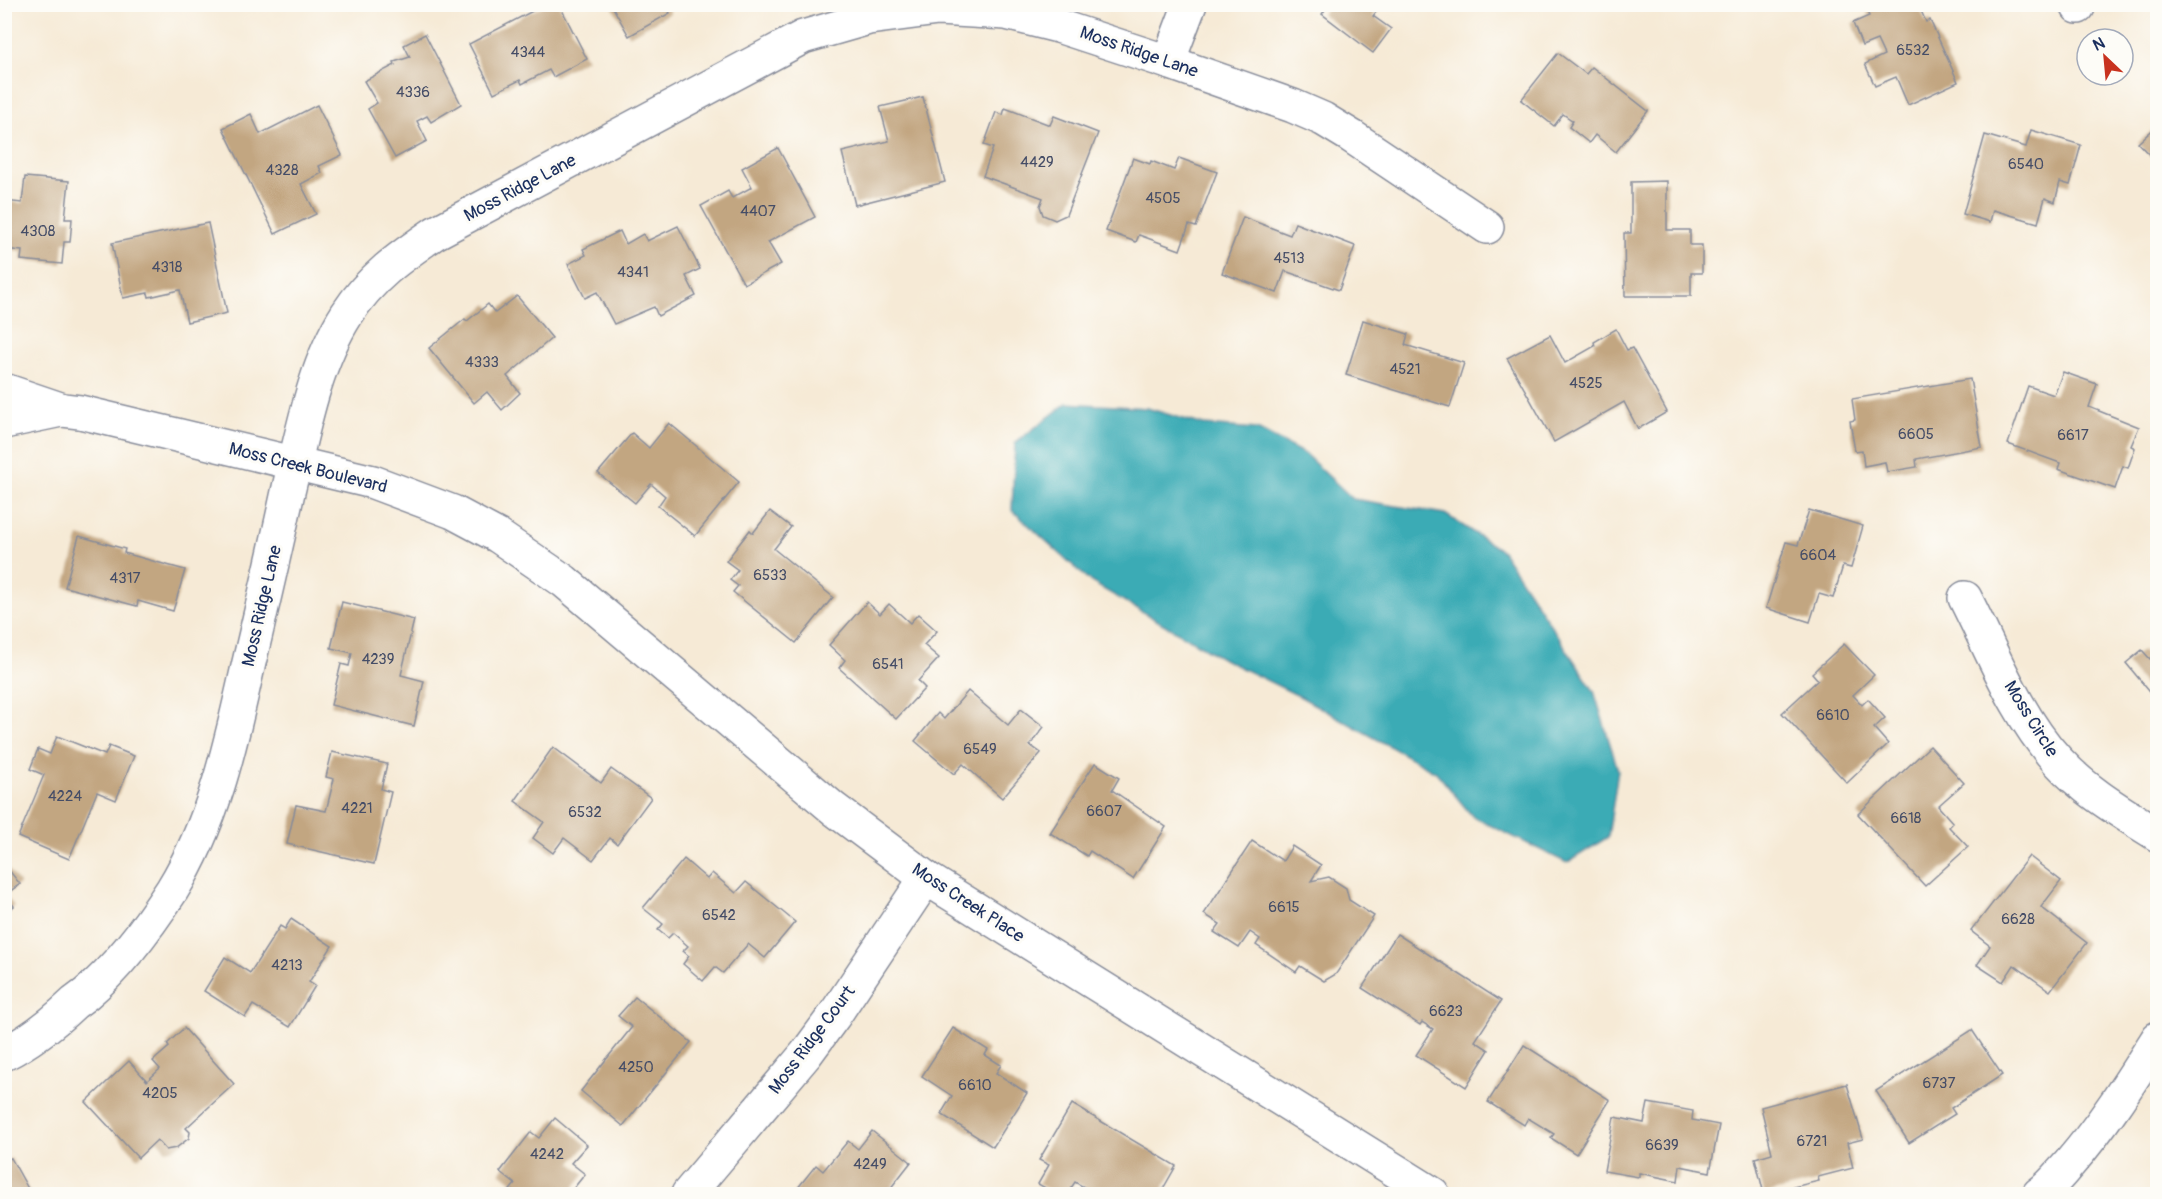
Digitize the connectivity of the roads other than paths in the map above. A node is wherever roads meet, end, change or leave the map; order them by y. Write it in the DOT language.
graph roads {
  1 [pos="1190,4"];
  2 [pos="1168,62"];
  3 [pos="1487,227"];
  4 [pos="4,390"];
  5 [pos="63,410"];
  6 [pos="4,422"];
  7 [pos="295,464"];
  8 [pos="538,562"];
  9 [pos="1965,598"];
  10 [pos="2157,835"];
  11 [pos="926,878"];
  12 [pos="2157,1038"];
  13 [pos="4,1054"];
  14 [pos="688,1194"];
  15 [pos="1433,1194"];
  16 [pos="2039,1194"];
  1 -- 2 [label="street"];
  2 -- 3 [label="street, Moss Ridge Lane"];
  2 -- 7 [label="street, Moss Ridge Lane"];
  4 -- 5 [label="street, Moss Creek Boulevard"];
  5 -- 6 [label="street, Moss Creek Boulevard"];
  5 -- 7 [label="street, Moss Creek Boulevard"];
  7 -- 8 [label="street, Moss Creek Boulevard"];
  7 -- 13 [label="street, Moss Ridge Lane"];
  8 -- 11 [label="street, Moss Creek Place"];
  9 -- 10 [label="street, Moss Circle"];
  11 -- 14 [label="street, Moss Ridge Court"];
  11 -- 15 [label="street, Moss Creek Place"];
  12 -- 16 [label="street"];
}
